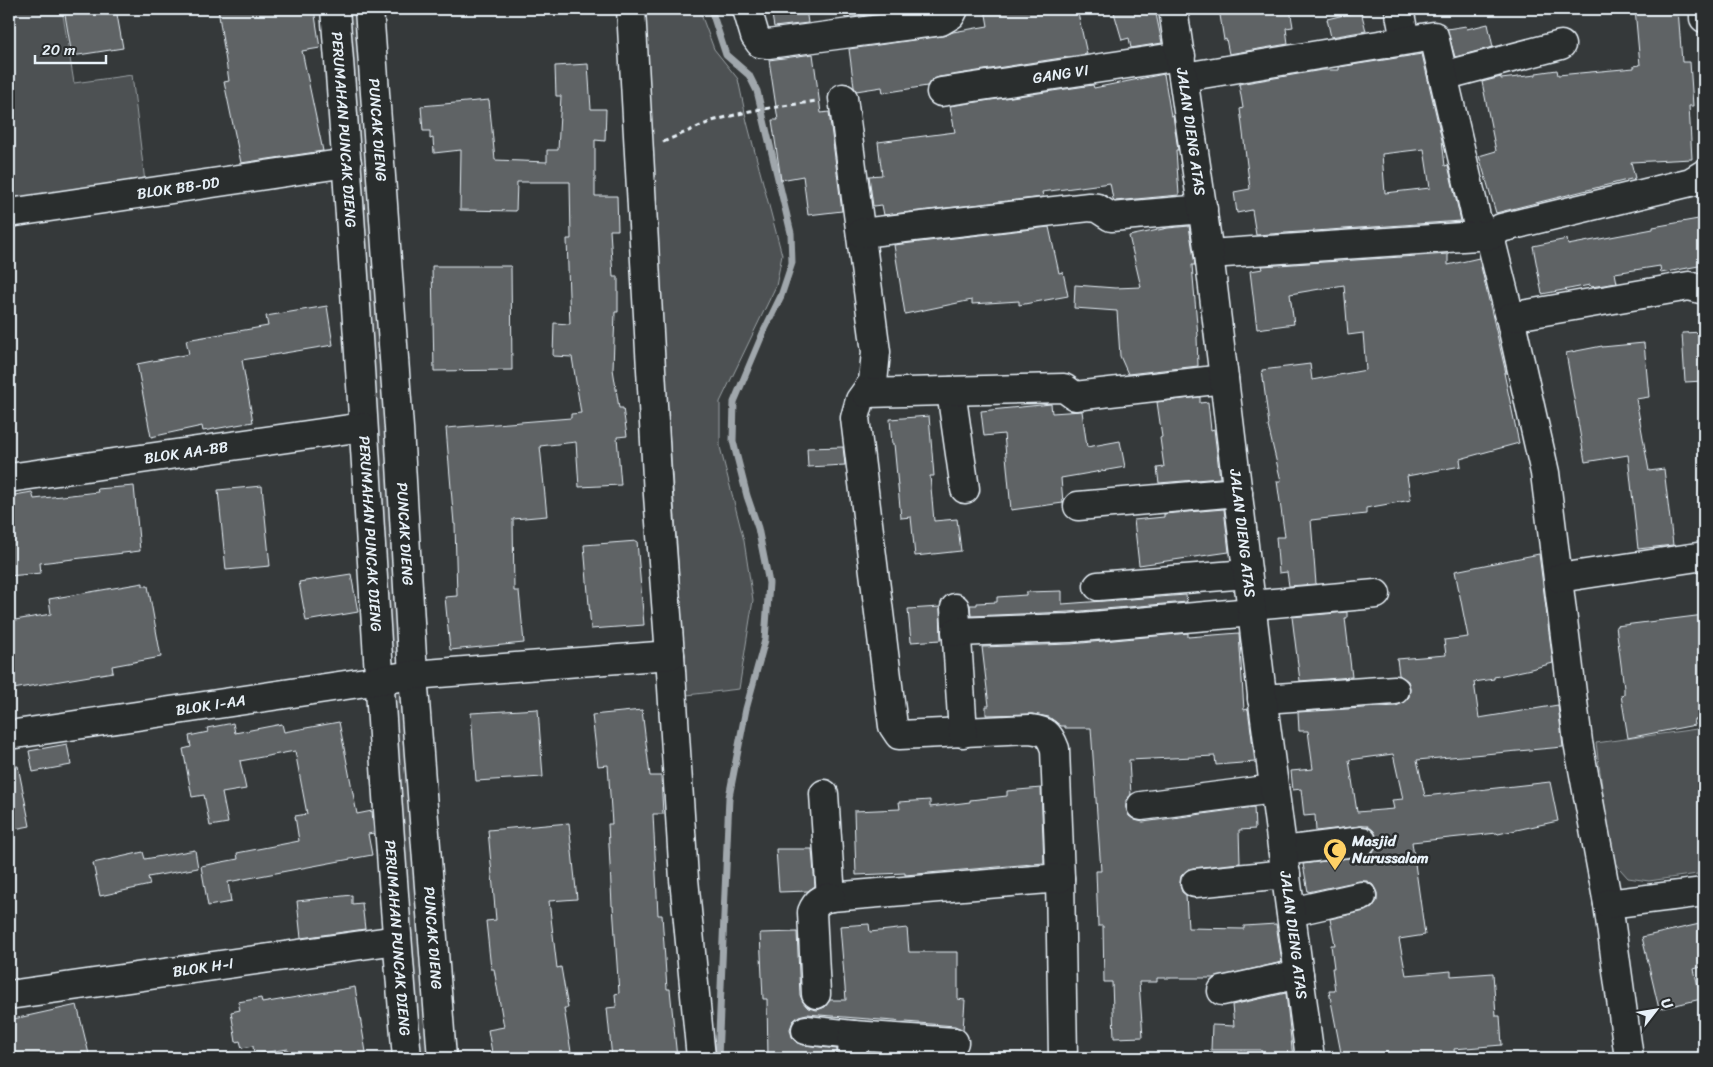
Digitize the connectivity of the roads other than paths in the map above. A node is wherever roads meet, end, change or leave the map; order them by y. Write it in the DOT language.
graph roads {
  1 [pos="335,9"];
  2 [pos="369,9"];
  3 [pos="631,9"];
  4 [pos="747,9"];
  5 [pos="954,9"];
  6 [pos="1173,9"];
  7 [pos="1399,9"];
  8 [pos="1704,9"];
  9 [pos="1704,18"];
  10 [pos="1405,40"];
  11 [pos="1561,45"];
  12 [pos="1182,66"];
  13 [pos="1443,76"];
  14 [pos="941,92"];
  15 [pos="843,98"];
  16 [pos="347,163"];
  17 [pos="1704,174"];
  18 [pos="1203,209"];
  19 [pos="9,213"];
  20 [pos="860,233"];
  21 [pos="1492,235"];
  22 [pos="1209,254"];
  23 [pos="1704,290"];
  24 [pos="1510,317"];
  25 [pos="1224,378"];
  26 [pos="950,391"];
  27 [pos="866,393"];
  28 [pos="363,427"];
  29 [pos="9,478"];
  30 [pos="965,489"];
  31 [pos="1238,492"];
  32 [pos="1078,506"];
  33 [pos="1704,556"];
  34 [pos="1247,574"];
  35 [pos="1559,578"];
  36 [pos="1098,586"];
  37 [pos="1376,594"];
  38 [pos="1252,608"];
  39 [pos="670,655"];
  40 [pos="413,675"];
  41 [pos="378,680"];
  42 [pos="1395,690"];
  43 [pos="1262,700"];
  44 [pos="963,733"];
  45 [pos="9,735"];
  46 [pos="1274,789"];
  47 [pos="824,794"];
  48 [pos="1141,806"];
  49 [pos="1362,841"];
  50 [pos="1285,862"];
  51 [pos="1060,878"];
  52 [pos="1195,883"];
  53 [pos="1704,892"];
  54 [pos="1362,896"];
  55 [pos="831,897"];
  56 [pos="1608,904"];
  57 [pos="1292,912"];
  58 [pos="397,940"];
  59 [pos="1299,974"];
  60 [pos="1222,991"];
  61 [pos="816,994"];
  62 [pos="9,995"];
  63 [pos="806,1030"];
  64 [pos="954,1042"];
  65 [pos="852,1046"];
  66 [pos="407,1058"];
  67 [pos="442,1058"];
  68 [pos="701,1058"];
  69 [pos="1063,1058"];
  70 [pos="1310,1058"];
  71 [pos="1629,1058"];
  1 -- 16 [label="street, PERUMAHAN PUNCAK DIENG"];
  2 -- 40 [label="street, PUNCAK DIENG"];
  3 -- 39 [label="street"];
  4 -- 5 [label="street"];
  6 -- 12 [label="street, JALAN DIENG ATAS"];
  7 -- 10 [label="street"];
  8 -- 9 [label="street"];
  10 -- 12 [label="street, GANG VI"];
  10 -- 13 [label="street, GANG VI"];
  11 -- 13 [label="street"];
  12 -- 14 [label="street, GANG VI"];
  12 -- 18 [label="street, JALAN DIENG ATAS"];
  13 -- 21 [label="street"];
  15 -- 20 [label="street"];
  16 -- 19 [label="street, BLOK BB-DD"];
  16 -- 28 [label="street, PERUMAHAN PUNCAK DIENG"];
  17 -- 21 [label="street"];
  18 -- 20 [label="street"];
  18 -- 22 [label="street, JALAN DIENG ATAS"];
  20 -- 27 [label="street"];
  21 -- 22 [label="street"];
  21 -- 24 [label="street"];
  22 -- 25 [label="street, JALAN DIENG ATAS"];
  23 -- 24 [label="street"];
  24 -- 35 [label="street"];
  25 -- 26 [label="street"];
  25 -- 31 [label="street, JALAN DIENG ATAS"];
  26 -- 27 [label="street"];
  26 -- 30 [label="street"];
  27 -- 44 [label="street"];
  28 -- 29 [label="street, BLOK AA-BB"];
  28 -- 41 [label="street, PERUMAHAN PUNCAK DIENG"];
  31 -- 32 [label="street"];
  31 -- 34 [label="street, JALAN DIENG ATAS"];
  33 -- 35 [label="street"];
  34 -- 36 [label="street"];
  34 -- 38 [label="street, JALAN DIENG ATAS"];
  35 -- 56 [label="street"];
  37 -- 38 [label="street"];
  38 -- 43 [label="street, JALAN DIENG ATAS"];
  38 -- 44 [label="street"];
  39 -- 40 [label="street, BLOK I-AA"];
  39 -- 68 [label="street"];
  40 -- 41 [label="street, BLOK I-AA"];
  40 -- 67 [label="street, PUNCAK DIENG"];
  41 -- 45 [label="street, BLOK I-AA"];
  41 -- 58 [label="street, PERUMAHAN PUNCAK DIENG"];
  42 -- 43 [label="street"];
  43 -- 46 [label="street, JALAN DIENG ATAS"];
  44 -- 51 [label="street"];
  46 -- 48 [label="street"];
  46 -- 50 [label="street, JALAN DIENG ATAS"];
  47 -- 55 [label="street"];
  49 -- 50 [label="street"];
  50 -- 52 [label="street"];
  50 -- 57 [label="street, JALAN DIENG ATAS"];
  51 -- 55 [label="street"];
  51 -- 69 [label="street"];
  53 -- 56 [label="street"];
  54 -- 57 [label="street"];
  55 -- 61 [label="street"];
  56 -- 71 [label="street"];
  57 -- 59 [label="street, JALAN DIENG ATAS"];
  58 -- 62 [label="street, BLOK H-I"];
  58 -- 66 [label="street, PERUMAHAN PUNCAK DIENG"];
  59 -- 60 [label="street"];
  59 -- 70 [label="street, JALAN DIENG ATAS"];
  63 -- 65 [label="street"];
  64 -- 65 [label="street"];
}
